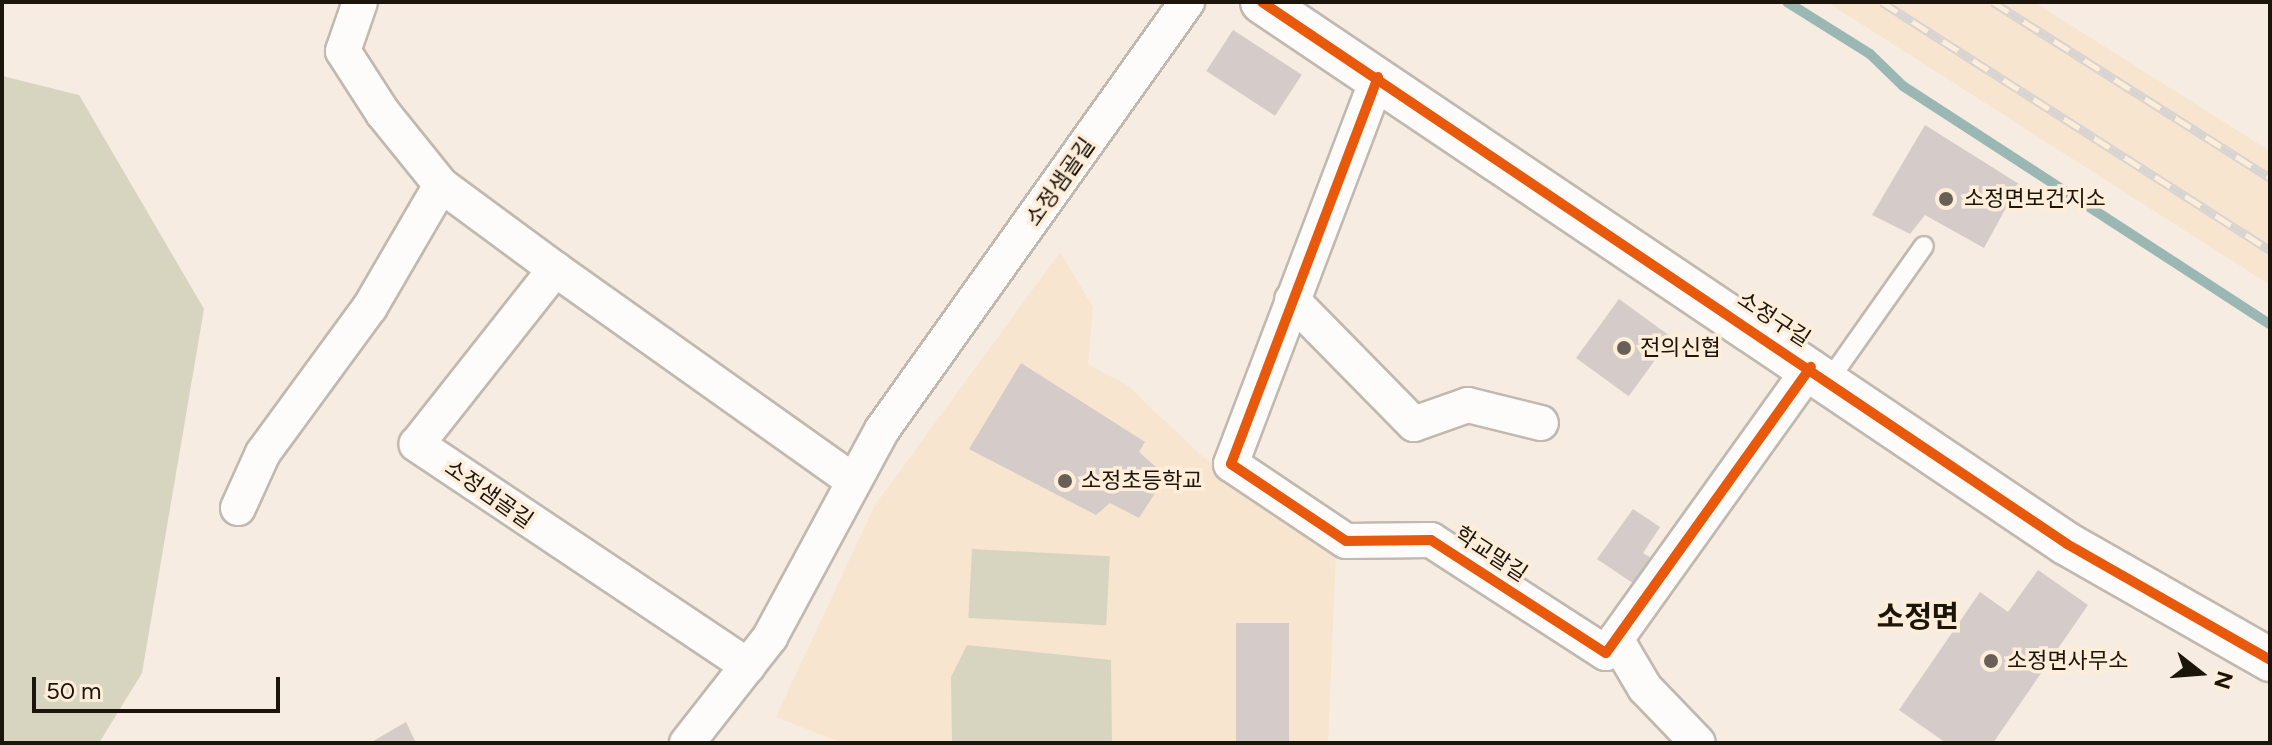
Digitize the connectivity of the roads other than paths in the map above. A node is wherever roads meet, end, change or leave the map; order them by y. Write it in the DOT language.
graph roads {
  1 [pos="360,2"];
  2 [pos="1187,2"];
  3 [pos="1262,2"];
  4 [pos="1378,77"];
  5 [pos="441,185"];
  6 [pos="1924,246"];
  7 [pos="555,269"];
  8 [pos="1292,300"];
  9 [pos="1820,374"];
  10 [pos="1541,423"];
  11 [pos="853,481"];
  12 [pos="238,508"];
  13 [pos="1616,639"];
  14 [pos="2270,660"];
  15 [pos="748,666"];
  16 [pos="687,743"];
  17 [pos="1698,743"];
  1 -- 5 [label="street"];
  2 -- 11 [label="street, 소정샘골길"];
  3 -- 4 [label="street, 소정구길"];
  4 -- 8 [label="street, 학교말길"];
  4 -- 9 [label="street, 소정구길"];
  5 -- 7 [label="street"];
  5 -- 12 [label="street"];
  6 -- 9 [label="lane"];
  7 -- 11 [label="street"];
  7 -- 15 [label="street, 소정샘골길"];
  8 -- 10 [label="street"];
  8 -- 13 [label="street, 학교말길"];
  9 -- 13 [label="street"];
  9 -- 14 [label="street, 소정구길"];
  11 -- 15 [label="street, 소정샘골길"];
  13 -- 17 [label="street"];
  15 -- 16 [label="street, 소정샘골길"];
}
